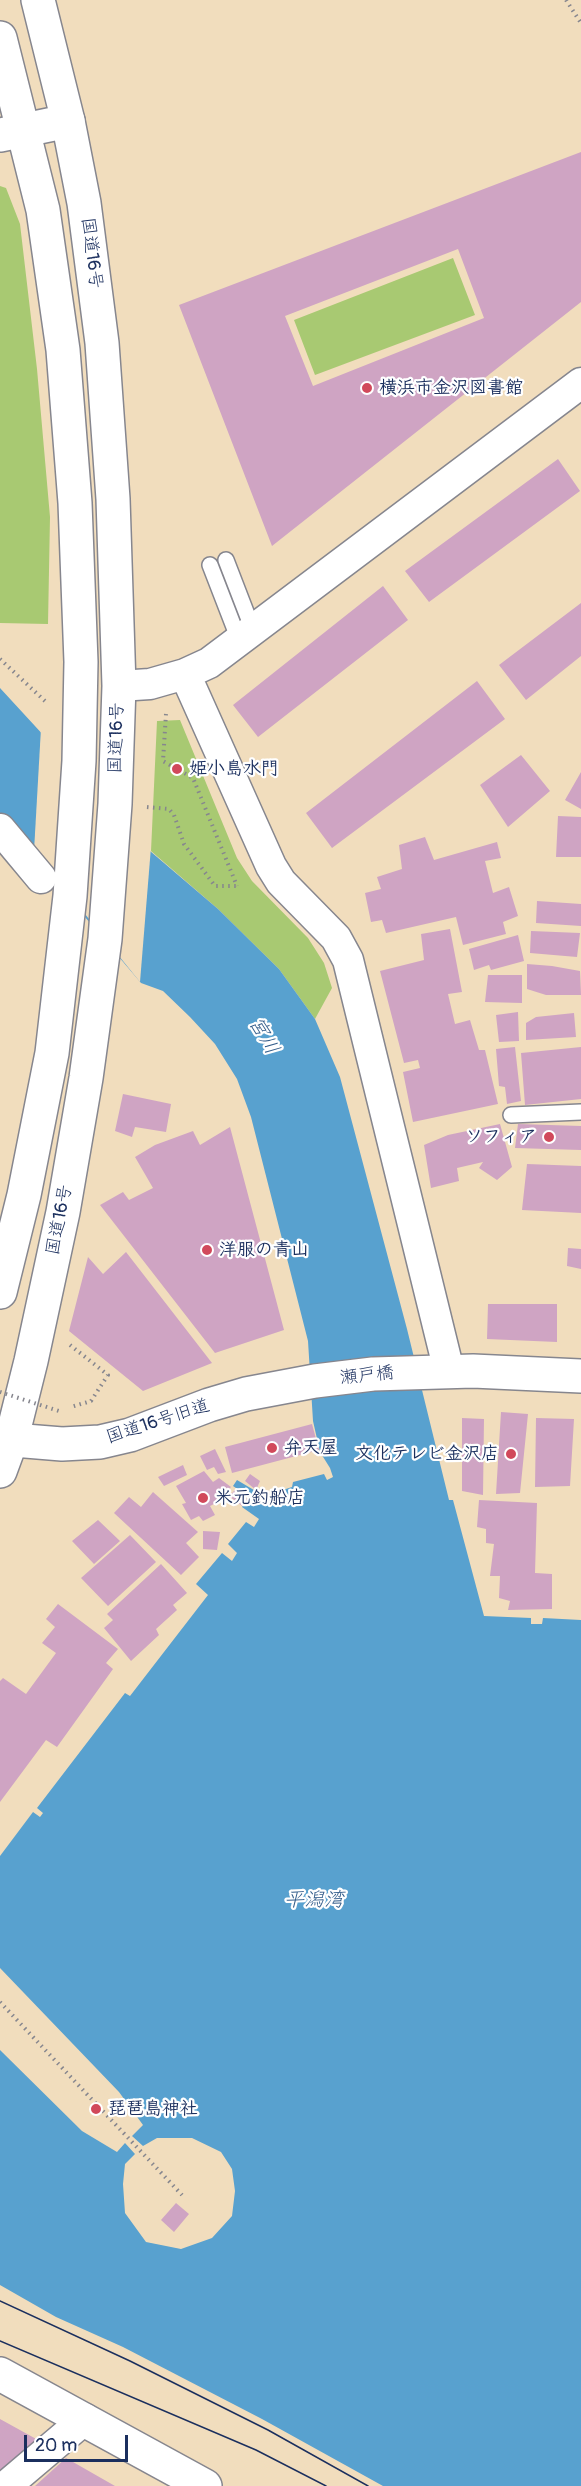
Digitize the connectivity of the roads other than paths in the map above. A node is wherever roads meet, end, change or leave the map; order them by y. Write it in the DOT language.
graph roads {
  1 [pos="38,0"];
  2 [pos="0,38"];
  3 [pos="68,121"];
  4 [pos="12,133"];
  5 [pos="581,383"];
  6 [pos="226,560"];
  7 [pos="210,565"];
  8 [pos="246,635"];
  9 [pos="185,674"];
  10 [pos="119,686"];
  11 [pos="0,829"];
  12 [pos="41,878"];
  13 [pos="581,1112"];
  14 [pos="511,1115"];
  15 [pos="0,1292"];
  16 [pos="435,1371"];
  17 [pos="581,1376"];
  18 [pos="315,1381"];
  19 [pos="4,1451"];
  20 [pos="0,2374"];
  21 [pos="85,2419"];
  22 [pos="6,2486"];
  23 [pos="205,2486"];
  1 -- 3 [label="main road, 国道16号"];
  2 -- 4 [label="main road, 国道16号"];
  3 -- 4 [label="main road"];
  3 -- 10 [label="main road, 国道16号"];
  4 -- 15 [label="main road, 国道16号"];
  5 -- 8 [label="street"];
  6 -- 8 [label="lane"];
  7 -- 8 [label="lane"];
  8 -- 9 [label="street"];
  9 -- 10 [label="street"];
  9 -- 16 [label="street"];
  10 -- 19 [label="main road, 国道16号"];
  11 -- 12 [label="street"];
  13 -- 14 [label="lane"];
  16 -- 17 [label="main road"];
  16 -- 18 [label="main road, 瀬戸橋"];
  18 -- 19 [label="main road, 国道16号旧道"];
  20 -- 21 [label="main road"];
  21 -- 22 [label="street"];
  21 -- 23 [label="main road"];
}
